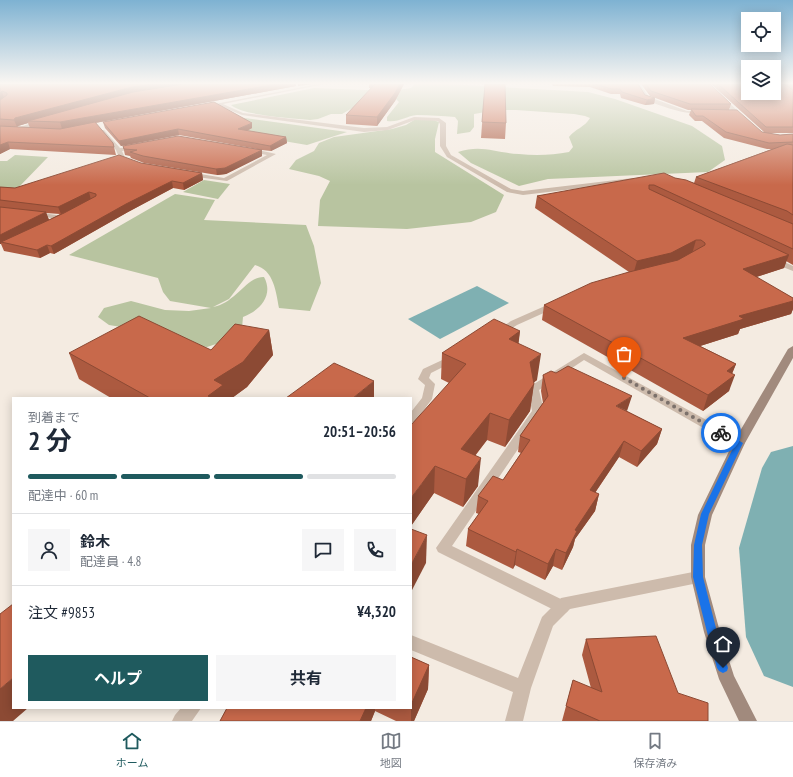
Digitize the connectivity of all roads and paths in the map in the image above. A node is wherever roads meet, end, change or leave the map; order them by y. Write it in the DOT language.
graph roads {
  1 [pos="270,118"];
  2 [pos="742,118"];
  3 [pos="47,121"];
  4 [pos="747,122"];
  5 [pos="105,125"];
  6 [pos="33,132"];
  7 [pos="142,146"];
  8 [pos="242,149"];
  9 [pos="119,150"];
  10 [pos="136,164"];
  11 [pos="180,172"];
  12 [pos="640,179"];
  13 [pos="28,214"];
  14 [pos="50,225"];
  15 [pos="766,256"];
  16 [pos="793,269"];
  17 [pos="564,301"];
  18 [pos="487,340"];
  19 [pos="793,349"];
  20 [pos="460,354"];
  21 [pos="412,418"];
  22 [pos="739,443"];
  23 [pos="698,577"];
  24 [pos="562,607"];
  25 [pos="412,642"];
  26 [pos="523,688"];
  27 [pos="191,709"];
  28 [pos="181,721"];
  29 [pos="514,721"];
  30 [pos="748,721"];
  1 -- 12 [label="street"];
  2 -- 4 [label="street"];
  3 -- 6 [label="street"];
  5 -- 9 [label="street"];
  7 -- 9 [label="street"];
  8 -- 11 [label="street"];
  9 -- 10 [label="street"];
  13 -- 14 [label="street"];
  15 -- 16 [label="street"];
  17 -- 18 [label="street"];
  19 -- 22 [label="main road"];
  20 -- 21 [label="street"];
  22 -- 23 [label="main road"];
  22 -- 24 [label="street"];
  23 -- 24 [label="street"];
  23 -- 30 [label="main road"];
  24 -- 26 [label="street"];
  25 -- 26 [label="street"];
  26 -- 29 [label="street"];
  27 -- 28 [label="street"];
}
